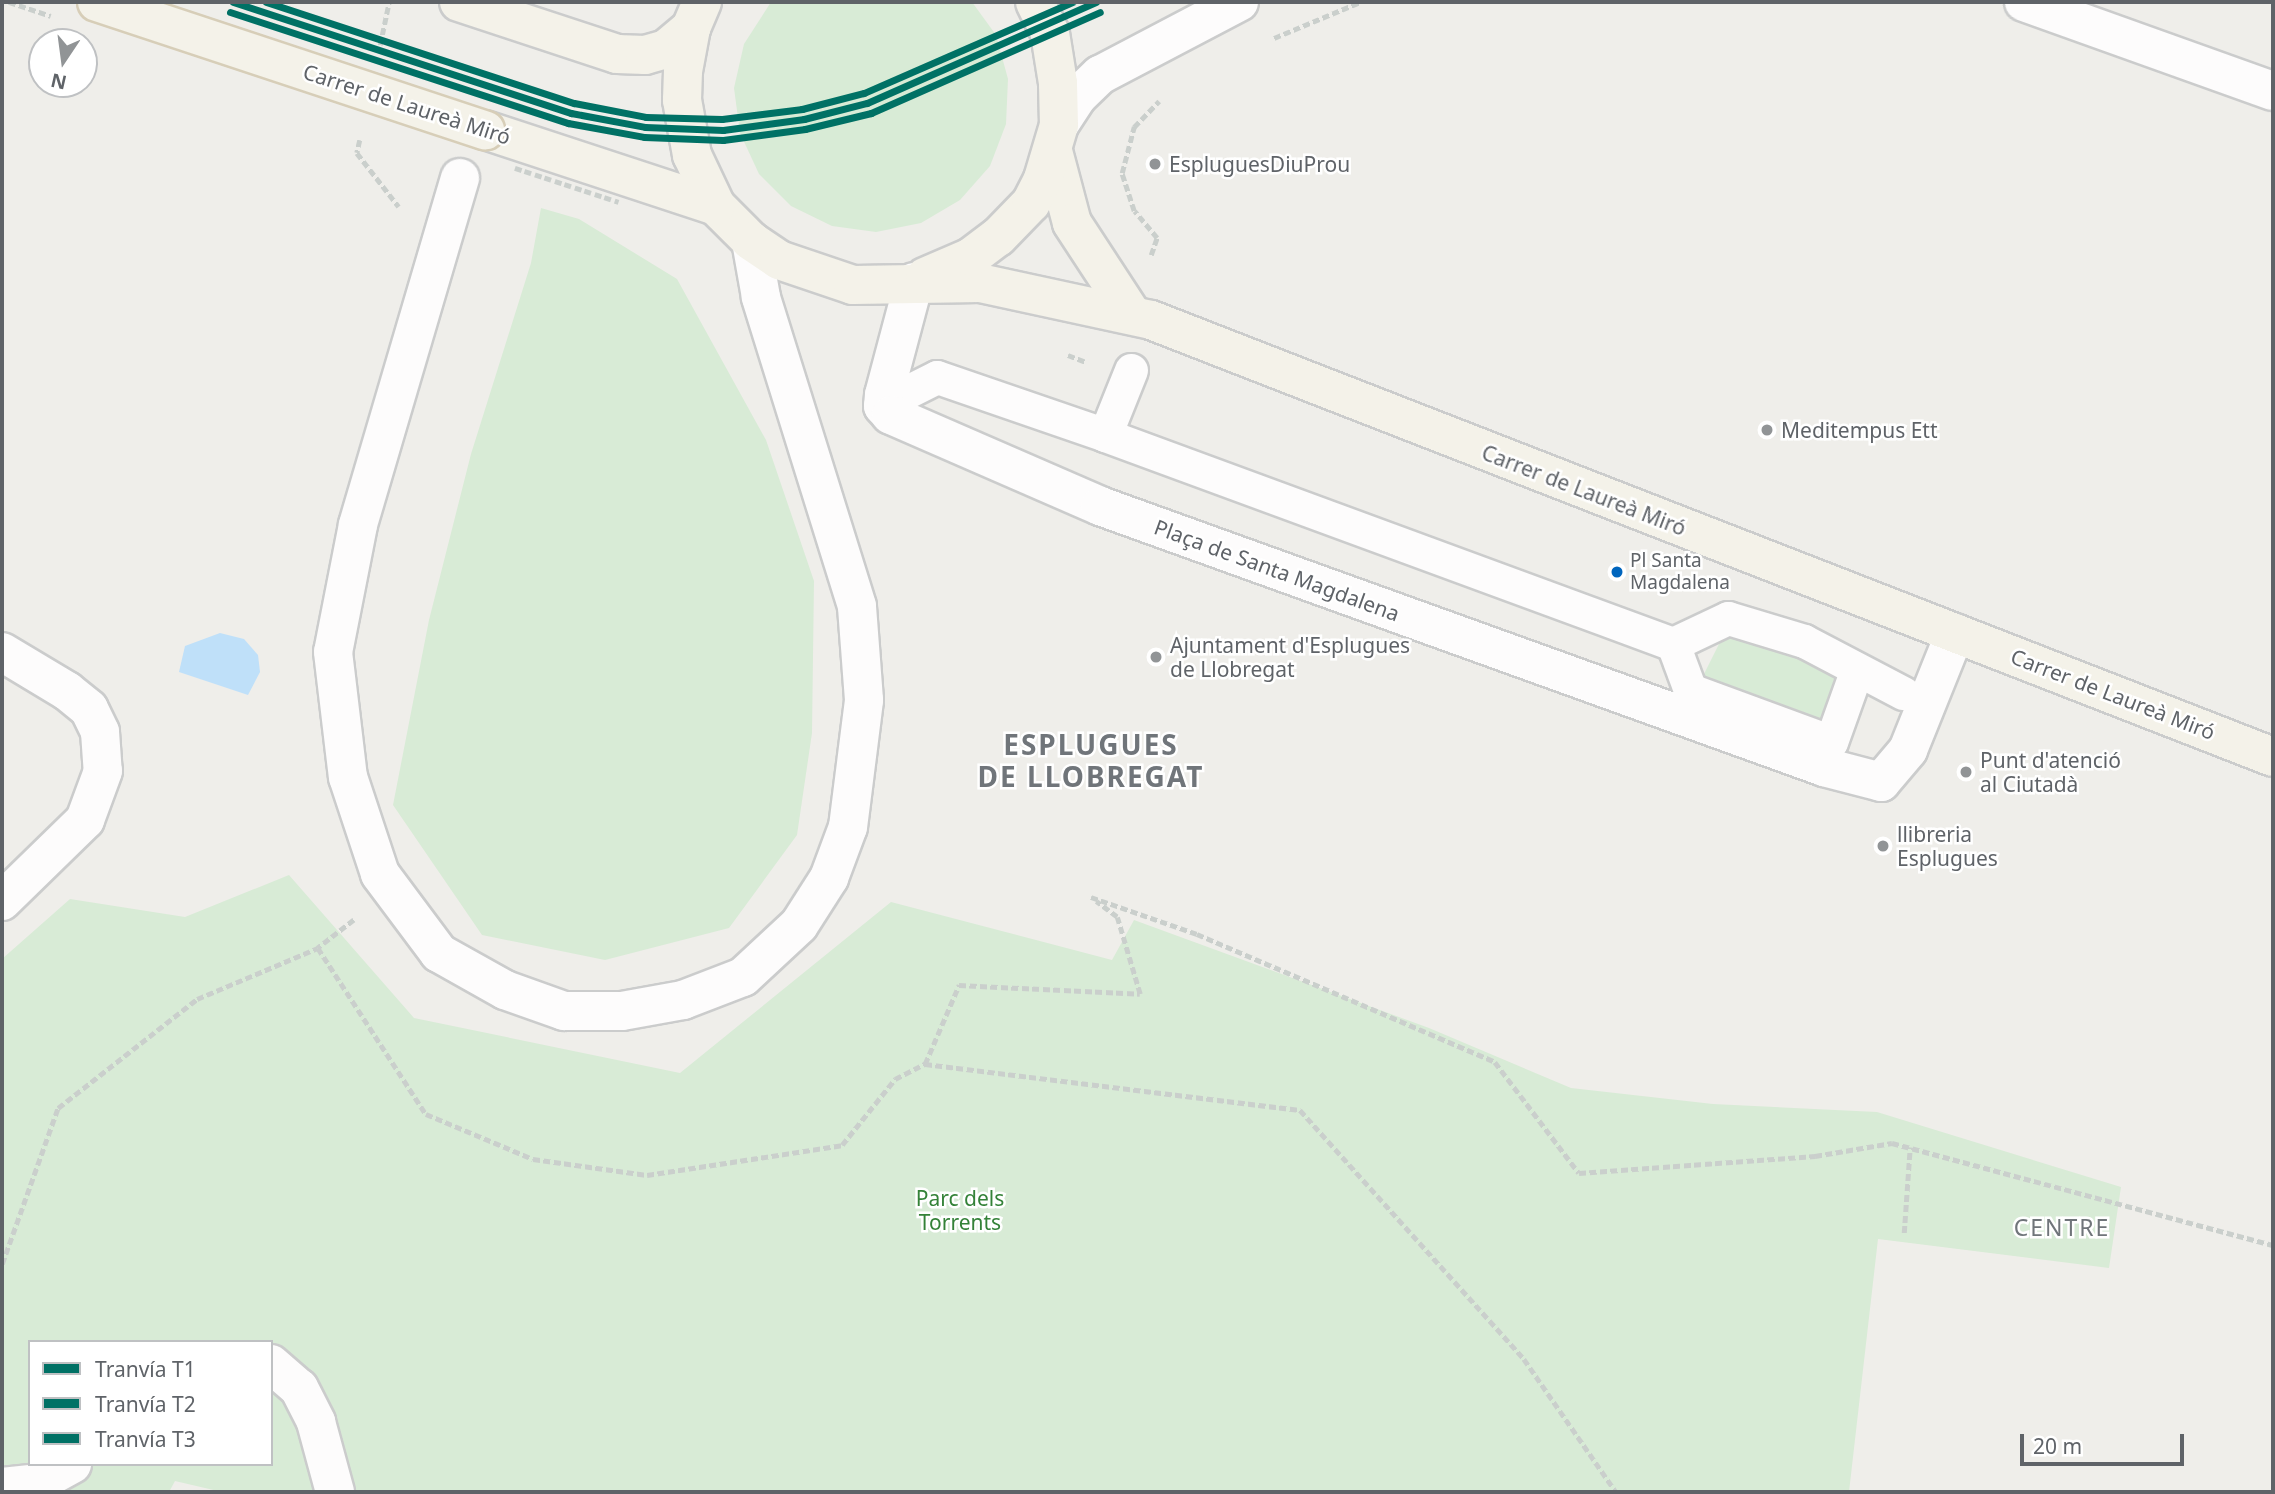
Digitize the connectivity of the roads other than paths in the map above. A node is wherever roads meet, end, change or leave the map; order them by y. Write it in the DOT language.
graph roads {
  1 [pos="97,2"];
  2 [pos="459,2"];
  3 [pos="1035,2"];
  4 [pos="1239,2"];
  5 [pos="2024,2"];
  6 [pos="696,15"];
  7 [pos="2273,91"];
  8 [pos="1056,138"];
  9 [pos="460,178"];
  10 [pos="716,206"];
  11 [pos="751,241"];
  12 [pos="914,282"];
  13 [pos="1131,313"];
  14 [pos="1130,370"];
  15 [pos="893,399"];
  16 [pos="1105,435"];
  17 [pos="1955,633"];
  18 [pos="1673,644"];
  19 [pos="2,652"];
  20 [pos="1857,668"];
  21 [pos="1903,693"];
  22 [pos="2273,757"];
  23 [pos="2,901"];
  24 [pos="273,1366"];
  25 [pos="68,1466"];
  26 [pos="2,1487"];
  27 [pos="335,1492"];
  1 -- 10 [label="main road, Carrer de Laureà Miró, bridge"];
  2 -- 6 [label="main road, Carrer de Laureà Miró"];
  3 -- 8 [label="main road, Carrer de Laureà Miró"];
  4 -- 8 [label="street"];
  5 -- 7 [label="street"];
  6 -- 10 [label="main road, Carrer de Laureà Miró"];
  8 -- 12 [label="main road, Carrer de Laureà Miró"];
  8 -- 13 [label="main road, Carrer de Laureà Miró"];
  9 -- 11 [label="street"];
  10 -- 11 [label="main road, Carrer de Laureà Miró"];
  11 -- 12 [label="main road, Carrer de Laureà Miró"];
  12 -- 13 [label="main road, Carrer de Laureà Miró"];
  12 -- 17 [label="street, Plaça de Santa Magdalena"];
  13 -- 17 [label="main road, Carrer de Laureà Miró"];
  14 -- 16 [label="street"];
  15 -- 16 [label="street"];
  16 -- 18 [label="street"];
  17 -- 22 [label="main road, Carrer de Laureà Miró"];
  18 -- 20 [label="street"];
  18 -- 20 [label="street"];
  19 -- 23 [label="street"];
  20 -- 21 [label="street"];
  24 -- 27 [label="street"];
  25 -- 26 [label="street"];
}
